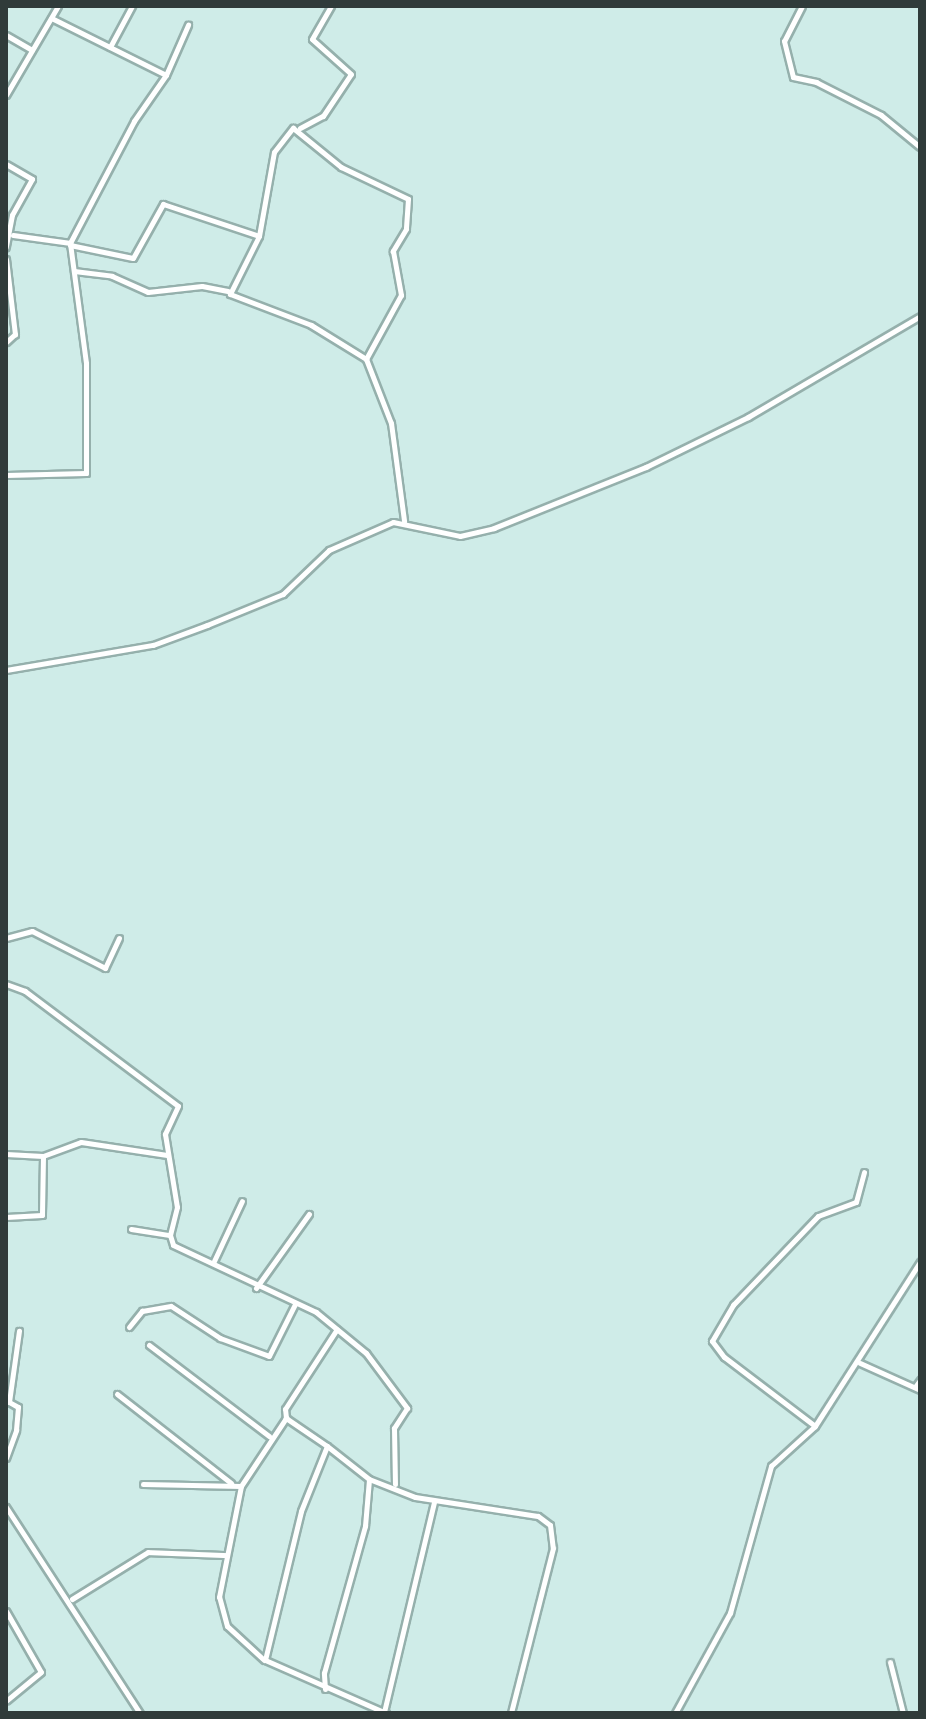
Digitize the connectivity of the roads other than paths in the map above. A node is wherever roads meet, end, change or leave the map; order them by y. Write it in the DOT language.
graph roads {
  1 [pos="58,6"];
  2 [pos="132,6"];
  3 [pos="331,6"];
  4 [pos="802,6"];
  5 [pos="51,18"];
  6 [pos="188,25"];
  7 [pos="6,35"];
  8 [pos="110,47"];
  9 [pos="32,50"];
  10 [pos="166,75"];
  11 [pos="6,95"];
  12 [pos="300,128"];
  13 [pos="920,147"];
  14 [pos="6,164"];
  15 [pos="13,235"];
  16 [pos="259,236"];
  17 [pos="70,244"];
  18 [pos="6,247"];
  19 [pos="6,259"];
  20 [pos="73,271"];
  21 [pos="228,291"];
  22 [pos="920,316"];
  23 [pos="6,342"];
  24 [pos="366,359"];
  25 [pos="6,475"];
  26 [pos="404,521"];
  27 [pos="6,670"];
  28 [pos="6,938"];
  29 [pos="119,938"];
  30 [pos="6,984"];
  31 [pos="6,1154"];
  32 [pos="167,1155"];
  33 [pos="43,1156"];
  34 [pos="864,1172"];
  35 [pos="242,1201"];
  36 [pos="309,1214"];
  37 [pos="6,1217"];
  38 [pos="131,1229"];
  39 [pos="170,1235"];
  40 [pos="214,1261"];
  41 [pos="920,1262"];
  42 [pos="256,1288"];
  43 [pos="295,1304"];
  44 [pos="129,1327"];
  45 [pos="337,1329"];
  46 [pos="19,1331"];
  47 [pos="149,1345"];
  48 [pos="860,1363"];
  49 [pos="920,1380"];
  50 [pos="918,1389"];
  51 [pos="117,1394"];
  52 [pos="8,1402"];
  53 [pos="286,1418"];
  54 [pos="815,1426"];
  55 [pos="269,1436"];
  56 [pos="327,1446"];
  57 [pos="6,1458"];
  58 [pos="369,1479"];
  59 [pos="231,1483"];
  60 [pos="143,1484"];
  61 [pos="395,1484"];
  62 [pos="241,1486"];
  63 [pos="434,1502"];
  64 [pos="6,1507"];
  65 [pos="227,1555"];
  66 [pos="72,1599"];
  67 [pos="6,1611"];
  68 [pos="265,1660"];
  69 [pos="890,1662"];
  70 [pos="325,1689"];
  71 [pos="6,1701"];
  72 [pos="140,1713"];
  73 [pos="385,1713"];
  74 [pos="511,1713"];
  75 [pos="675,1713"];
  76 [pos="903,1713"];
  1 -- 5 [label="street"];
  2 -- 8 [label="street"];
  3 -- 12 [label="street"];
  4 -- 13 [label="street"];
  5 -- 8 [label="street"];
  5 -- 9 [label="street"];
  6 -- 10 [label="street"];
  7 -- 9 [label="street"];
  8 -- 10 [label="street"];
  9 -- 11 [label="street"];
  10 -- 17 [label="street"];
  12 -- 16 [label="street"];
  12 -- 24 [label="street"];
  14 -- 15 [label="street"];
  15 -- 17 [label="street"];
  15 -- 18 [label="street"];
  16 -- 17 [label="street"];
  16 -- 21 [label="street"];
  17 -- 20 [label="street"];
  19 -- 23 [label="street"];
  20 -- 21 [label="street"];
  20 -- 25 [label="street"];
  21 -- 24 [label="street"];
  22 -- 26 [label="street"];
  24 -- 26 [label="street"];
  26 -- 27 [label="street"];
  28 -- 29 [label="street"];
  30 -- 32 [label="street"];
  31 -- 33 [label="street"];
  32 -- 33 [label="street"];
  32 -- 39 [label="street"];
  33 -- 37 [label="street"];
  34 -- 54 [label="street"];
  35 -- 40 [label="street"];
  36 -- 42 [label="street"];
  38 -- 39 [label="street"];
  39 -- 40 [label="street"];
  40 -- 42 [label="street"];
  41 -- 48 [label="street"];
  42 -- 43 [label="street"];
  43 -- 44 [label="street"];
  43 -- 45 [label="street"];
  45 -- 53 [label="street"];
  45 -- 61 [label="street"];
  46 -- 52 [label="street"];
  47 -- 55 [label="street"];
  48 -- 50 [label="street"];
  48 -- 54 [label="street"];
  49 -- 50 [label="street"];
  51 -- 59 [label="street"];
  52 -- 57 [label="street"];
  53 -- 55 [label="street"];
  53 -- 56 [label="street"];
  54 -- 75 [label="street"];
  55 -- 62 [label="street"];
  56 -- 58 [label="street"];
  56 -- 68 [label="street"];
  58 -- 61 [label="street"];
  58 -- 70 [label="street"];
  59 -- 60 [label="street"];
  59 -- 62 [label="street"];
  61 -- 63 [label="street"];
  62 -- 65 [label="street"];
  63 -- 73 [label="street"];
  63 -- 74 [label="street"];
  64 -- 66 [label="street"];
  65 -- 66 [label="street"];
  65 -- 68 [label="street"];
  66 -- 72 [label="street"];
  67 -- 71 [label="street"];
  68 -- 70 [label="street"];
  69 -- 76 [label="street"];
  70 -- 73 [label="street"];
}
